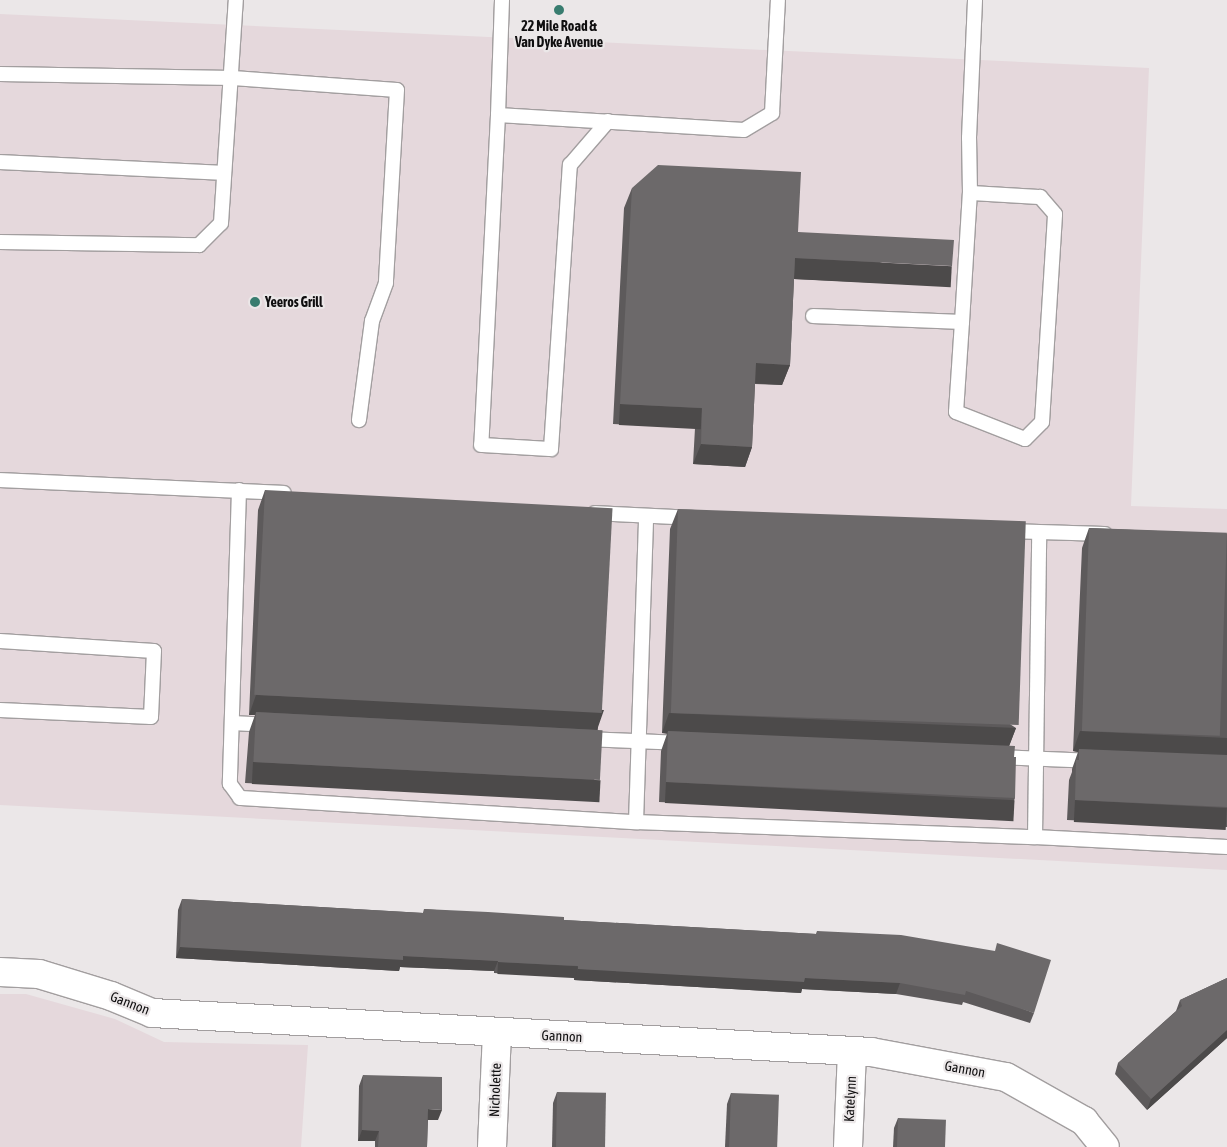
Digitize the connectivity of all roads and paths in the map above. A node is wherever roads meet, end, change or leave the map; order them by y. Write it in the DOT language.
graph roads {
  1 [pos="236,0"];
  2 [pos="502,0"];
  3 [pos="778,0"];
  4 [pos="975,0"];
  5 [pos="0,74"];
  6 [pos="232,78"];
  7 [pos="498,115"];
  8 [pos="608,122"];
  9 [pos="0,162"];
  10 [pos="224,173"];
  11 [pos="970,193"];
  12 [pos="0,242"];
  13 [pos="813,316"];
  14 [pos="962,322"];
  15 [pos="359,420"];
  16 [pos="0,480"];
  17 [pos="239,490"];
  18 [pos="301,494"];
  19 [pos="577,512"];
  20 [pos="646,516"];
  21 [pos="705,519"];
  22 [pos="990,531"];
  23 [pos="1039,533"];
  24 [pos="1118,534"];
  25 [pos="0,641"];
  26 [pos="0,710"];
  27 [pos="232,723"];
  28 [pos="282,725"];
  29 [pos="569,738"];
  30 [pos="638,742"];
  31 [pos="698,744"];
  32 [pos="986,756"];
  33 [pos="1036,759"];
  34 [pos="1112,762"];
  35 [pos="636,822"];
  36 [pos="1035,837"];
  37 [pos="1227,847"];
  38 [pos="0,972"];
  39 [pos="497,1033"];
  40 [pos="852,1052"];
  41 [pos="492,1147"];
  42 [pos="848,1147"];
  43 [pos="1105,1147"];
  1 -- 6 [label="lane"];
  2 -- 7 [label="lane"];
  3 -- 8 [label="lane"];
  4 -- 11 [label="lane"];
  5 -- 6 [label="lane"];
  6 -- 10 [label="lane"];
  6 -- 15 [label="lane"];
  7 -- 8 [label="lane"];
  7 -- 8 [label="lane"];
  9 -- 10 [label="lane"];
  10 -- 12 [label="lane"];
  11 -- 14 [label="lane"];
  11 -- 14 [label="lane"];
  13 -- 14 [label="lane"];
  16 -- 17 [label="lane"];
  17 -- 18 [label="lane"];
  17 -- 27 [label="lane"];
  19 -- 20 [label="lane"];
  20 -- 21 [label="lane"];
  20 -- 30 [label="lane"];
  22 -- 23 [label="lane"];
  23 -- 24 [label="lane"];
  23 -- 33 [label="lane"];
  25 -- 26 [label="lane"];
  27 -- 28 [label="lane"];
  27 -- 35 [label="lane"];
  29 -- 30 [label="lane"];
  30 -- 31 [label="lane"];
  30 -- 35 [label="lane"];
  32 -- 33 [label="lane"];
  33 -- 34 [label="lane"];
  33 -- 36 [label="lane"];
  35 -- 36 [label="lane"];
  36 -- 37 [label="lane"];
  38 -- 39 [label="street, Gannon"];
  39 -- 40 [label="street, Gannon"];
  39 -- 41 [label="street, Nicholette"];
  40 -- 42 [label="street, Katelynn"];
  40 -- 43 [label="street, Gannon"];
}
